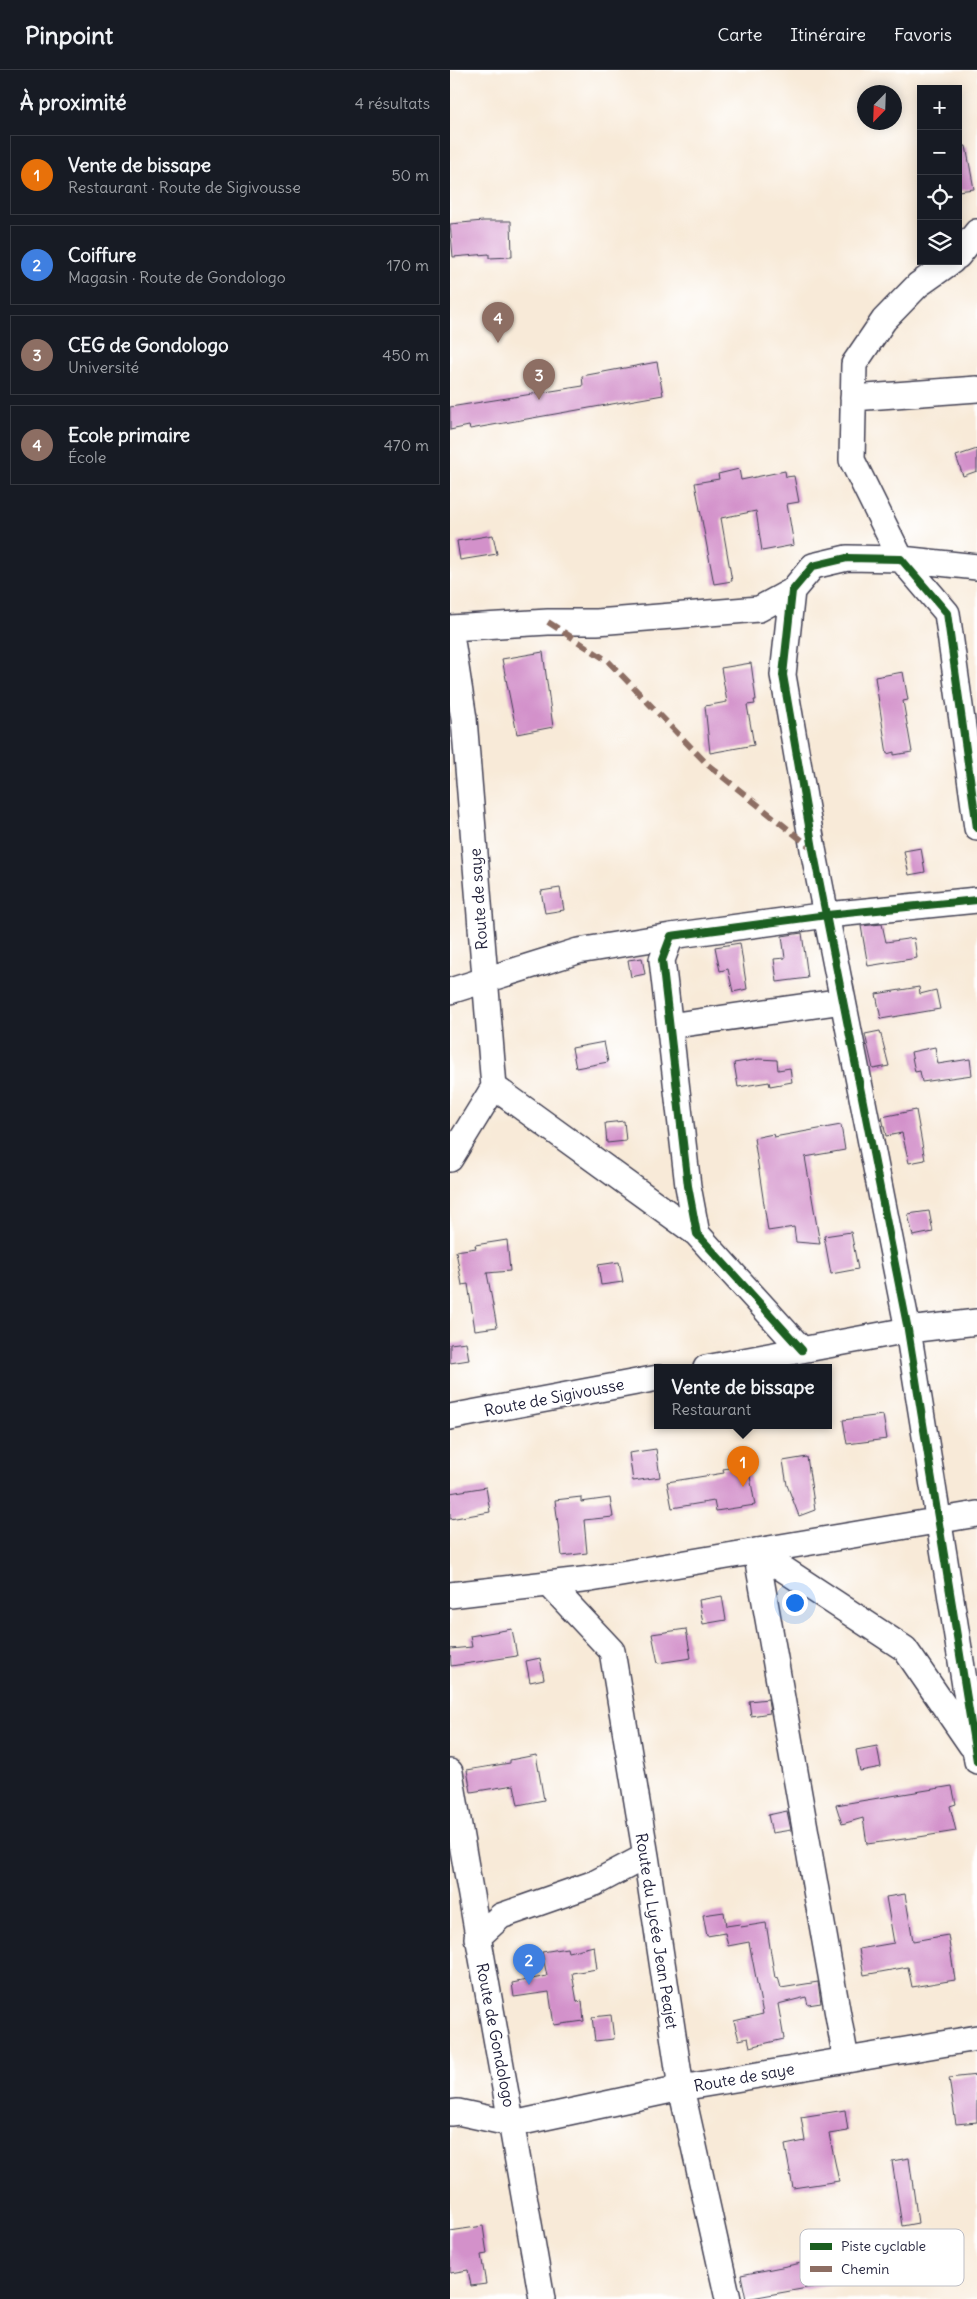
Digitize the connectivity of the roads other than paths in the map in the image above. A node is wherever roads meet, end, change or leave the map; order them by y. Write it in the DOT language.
graph roads {
  1 [pos="977,232"];
  2 [pos="962,251"];
  3 [pos="946,265"];
  4 [pos="977,388"];
  5 [pos="854,398"];
  6 [pos="901,559"];
  7 [pos="977,567"];
  8 [pos="792,591"];
  9 [pos="450,628"];
  10 [pos="977,828"];
  11 [pos="977,900"];
  12 [pos="827,915"];
  13 [pos="671,936"];
  14 [pos="484,981"];
  15 [pos="450,991"];
  16 [pos="843,1001"];
  17 [pos="669,1026"];
  18 [pos="494,1087"];
  19 [pos="450,1159"];
  20 [pos="697,1234"];
  21 [pos="977,1322"];
  22 [pos="908,1330"];
  23 [pos="802,1350"];
  24 [pos="727,1364"];
  25 [pos="654,1379"];
  26 [pos="450,1417"];
  27 [pos="977,1514"];
  28 [pos="938,1519"];
  29 [pos="756,1551"];
  30 [pos="549,1584"];
  31 [pos="450,1595"];
  32 [pos="976,1756"];
  33 [pos="450,1772"];
  34 [pos="646,1856"];
  35 [pos="477,1938"];
  36 [pos="977,2038"];
  37 [pos="846,2060"];
  38 [pos="681,2088"];
  39 [pos="450,2114"];
  40 [pos="512,2124"];
  41 [pos="542,2299"];
  42 [pos="728,2299"];
  1 -- 2 [label="street"];
  3 -- 5 [label="street"];
  4 -- 5 [label="street"];
  5 -- 6 [label="street"];
  6 -- 7 [label="street"];
  6 -- 8 [label="street"];
  6 -- 10 [label="street"];
  8 -- 9 [label="street"];
  8 -- 12 [label="street"];
  9 -- 14 [label="street, Route de saye"];
  11 -- 12 [label="street"];
  12 -- 13 [label="street"];
  12 -- 16 [label="street"];
  13 -- 14 [label="street"];
  13 -- 17 [label="street"];
  14 -- 15 [label="street"];
  14 -- 18 [label="street, Route de saye"];
  16 -- 17 [label="street"];
  16 -- 22 [label="street"];
  17 -- 20 [label="street"];
  18 -- 19 [label="street"];
  18 -- 20 [label="street"];
  20 -- 23 [label="street"];
  21 -- 22 [label="street"];
  22 -- 23 [label="street"];
  22 -- 28 [label="street"];
  23 -- 24 [label="street"];
  25 -- 26 [label="street, Route de Sigivousse"];
  27 -- 28 [label="street"];
  28 -- 29 [label="street"];
  28 -- 32 [label="street"];
  29 -- 30 [label="street"];
  29 -- 32 [label="street"];
  29 -- 37 [label="street"];
  30 -- 31 [label="street"];
  30 -- 34 [label="street, Route du Lycée Jean Peajet"];
  33 -- 35 [label="street, Route de Gondologo"];
  34 -- 35 [label="street"];
  34 -- 38 [label="street, Route du Lycée Jean Peajet"];
  35 -- 40 [label="street, Route de Gondologo"];
  36 -- 37 [label="street, Route de saye"];
  37 -- 38 [label="street, Route de saye"];
  38 -- 40 [label="street, Route de saye"];
  38 -- 42 [label="street, Route du Lycée Jean Peajet"];
  39 -- 40 [label="street"];
  40 -- 41 [label="street, Route de Gondologo"];
}
